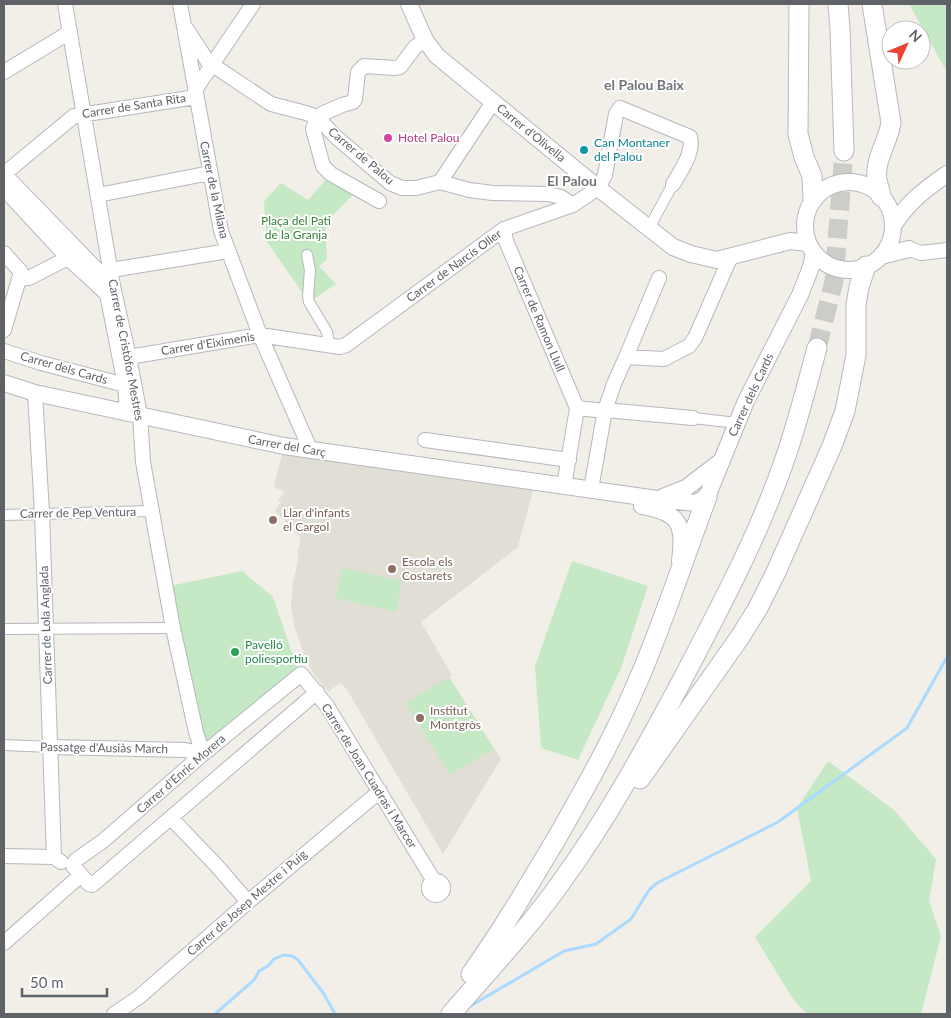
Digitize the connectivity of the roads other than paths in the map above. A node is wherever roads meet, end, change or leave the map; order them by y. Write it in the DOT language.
graph roads {
  1 [pos="65,4"];
  2 [pos="180,4"];
  3 [pos="253,4"];
  4 [pos="409,4"];
  5 [pos="799,4"];
  6 [pos="838,4"];
  7 [pos="872,4"];
  8 [pos="183,24"];
  9 [pos="70,32"];
  10 [pos="425,40"];
  11 [pos="213,64"];
  12 [pos="4,72"];
  13 [pos="196,94"];
  14 [pos="494,102"];
  15 [pos="84,114"];
  16 [pos="317,117"];
  17 [pos="844,151"];
  18 [pos="210,173"];
  19 [pos="4,174"];
  20 [pos="947,174"];
  21 [pos="4,179"];
  22 [pos="440,182"];
  23 [pos="673,184"];
  24 [pos="4,188"];
  25 [pos="598,188"];
  26 [pos="920,193"];
  27 [pos="98,195"];
  28 [pos="884,199"];
  29 [pos="379,201"];
  30 [pos="573,205"];
  31 [pos="810,206"];
  32 [pos="649,228"];
  33 [pos="504,229"];
  34 [pos="892,233"];
  35 [pos="772,246"];
  36 [pos="811,248"];
  37 [pos="228,250"];
  38 [pos="909,250"];
  39 [pos="947,250"];
  40 [pos="4,253"];
  41 [pos="306,255"];
  42 [pos="731,256"];
  43 [pos="68,258"];
  44 [pos="874,261"];
  45 [pos="836,268"];
  46 [pos="111,270"];
  47 [pos="659,278"];
  48 [pos="19,279"];
  49 [pos="113,286"];
  50 [pos="800,295"];
  51 [pos="4,330"];
  52 [pos="260,335"];
  53 [pos="329,345"];
  54 [pos="346,345"];
  55 [pos="817,348"];
  56 [pos="4,351"];
  57 [pos="129,357"];
  58 [pos="626,357"];
  59 [pos="4,384"];
  60 [pos="124,385"];
  61 [pos="35,393"];
  62 [pos="577,408"];
  63 [pos="605,411"];
  64 [pos="133,413"];
  65 [pos="693,418"];
  66 [pos="737,422"];
  67 [pos="425,440"];
  68 [pos="311,451"];
  69 [pos="569,460"];
  70 [pos="722,460"];
  71 [pos="577,487"];
  72 [pos="707,497"];
  73 [pos="657,500"];
  74 [pos="152,511"];
  75 [pos="42,513"];
  76 [pos="4,515"];
  77 [pos="679,572"];
  78 [pos="173,628"];
  79 [pos="4,629"];
  80 [pos="46,629"];
  81 [pos="301,674"];
  82 [pos="317,692"];
  83 [pos="4,746"];
  84 [pos="51,747"];
  85 [pos="204,754"];
  86 [pos="380,790"];
  87 [pos="619,794"];
  88 [pos="171,818"];
  89 [pos="4,856"];
  90 [pos="54,857"];
  91 [pos="73,864"];
  92 [pos="81,875"];
  93 [pos="434,881"];
  94 [pos="248,902"];
  95 [pos="4,943"];
  96 [pos="114,1014"];
  97 [pos="451,1014"];
  1 -- 9 [label="street, Carrer de Cristòfor Mestres"];
  2 -- 8 [label="street, Carrer de la Milana"];
  3 -- 11 [label="street"];
  4 -- 10 [label="street, Carrer d'Olivella"];
  5 -- 31 [label="main road"];
  6 -- 17 [label="main road"];
  7 -- 28 [label="main road"];
  8 -- 11 [label="street, Carrer de Palou"];
  8 -- 13 [label="street, Carrer de la Milana"];
  9 -- 12 [label="street"];
  9 -- 15 [label="street, Carrer de Cristòfor Mestres"];
  10 -- 14 [label="street, Carrer d'Olivella"];
  10 -- 16 [label="street"];
  11 -- 13 [label="street"];
  11 -- 16 [label="street, Carrer de Palou"];
  13 -- 15 [label="street, Carrer de Santa Rita"];
  13 -- 18 [label="street, Carrer de la Milana"];
  14 -- 22 [label="street"];
  14 -- 25 [label="street, Carrer d'Olivella"];
  15 -- 19 [label="street, Carrer de Santa Rita"];
  15 -- 27 [label="street, Carrer de Cristòfor Mestres"];
  16 -- 22 [label="street, Carrer de Palou"];
  16 -- 29 [label="street"];
  18 -- 27 [label="street"];
  18 -- 37 [label="street, Carrer de la Milana"];
  20 -- 26 [label="street"];
  21 -- 49 [label="street"];
  22 -- 30 [label="street, Carrer de Palou"];
  23 -- 25 [label="street"];
  23 -- 32 [label="street"];
  24 -- 43 [label="street"];
  25 -- 30 [label="street"];
  25 -- 32 [label="street, Carrer d'Olivella"];
  26 -- 28 [label="street"];
  26 -- 34 [label="street"];
  27 -- 46 [label="street, Carrer de Cristòfor Mestres"];
  28 -- 31 [label="street"];
  28 -- 34 [label="street"];
  30 -- 33 [label="street, Carrer de Narcís Oller"];
  31 -- 35 [label="street, Carrer d'Olivella"];
  31 -- 36 [label="street"];
  32 -- 42 [label="street, Carrer d'Olivella"];
  33 -- 54 [label="street, Carrer de Narcís Oller"];
  33 -- 62 [label="street, Carrer de Ramon Llull"];
  34 -- 38 [label="street"];
  34 -- 44 [label="street"];
  35 -- 36 [label="street"];
  35 -- 42 [label="street, Carrer d'Olivella"];
  36 -- 45 [label="street"];
  36 -- 50 [label="street, Carrer dels Cards"];
  37 -- 46 [label="street"];
  37 -- 52 [label="street, Carrer de la Milana"];
  38 -- 39 [label="street"];
  38 -- 44 [label="street"];
  40 -- 48 [label="street"];
  41 -- 53 [label="street"];
  42 -- 58 [label="street"];
  43 -- 48 [label="street"];
  43 -- 60 [label="street"];
  44 -- 45 [label="street"];
  44 -- 87 [label="main road"];
  45 -- 50 [label="street, Carrer dels Cards"];
  46 -- 49 [label="street, Carrer de Cristòfor Mestres"];
  47 -- 58 [label="street"];
  48 -- 51 [label="street"];
  49 -- 57 [label="street, Carrer de Cristòfor Mestres"];
  50 -- 66 [label="street, Carrer dels Cards"];
  52 -- 53 [label="street, Carrer d'Eiximenis"];
  52 -- 57 [label="street, Carrer d'Eiximenis"];
  52 -- 68 [label="street, Carrer de la Milana"];
  53 -- 54 [label="street, Carrer d'Eiximenis"];
  55 -- 87 [label="main road"];
  56 -- 60 [label="street, Carrer dels Cards"];
  57 -- 64 [label="street, Carrer de Cristòfor Mestres"];
  58 -- 63 [label="street"];
  59 -- 61 [label="street, Carrer del Carç"];
  60 -- 64 [label="street"];
  61 -- 64 [label="street, Carrer del Carç"];
  61 -- 75 [label="street, Carrer de Lola Anglada"];
  62 -- 63 [label="street"];
  62 -- 69 [label="street"];
  63 -- 65 [label="street"];
  63 -- 71 [label="street"];
  64 -- 68 [label="street, Carrer del Carç"];
  64 -- 74 [label="street, Carrer de Cristòfor Mestres"];
  65 -- 66 [label="street"];
  66 -- 70 [label="street, Carrer dels Cards"];
  67 -- 69 [label="street"];
  68 -- 71 [label="street, Carrer del Carç"];
  69 -- 71 [label="street"];
  70 -- 72 [label="street, Carrer dels Cards"];
  70 -- 73 [label="street"];
  71 -- 73 [label="street, Carrer del Carç"];
  71 -- 77 [label="street, Carrer del Carç"];
  72 -- 73 [label="street, Carrer del Carç"];
  72 -- 77 [label="main road"];
  74 -- 75 [label="street, Carrer de Pep Ventura"];
  74 -- 78 [label="street, Carrer de Cristòfor Mestres"];
  75 -- 76 [label="street, Carrer de Pep Ventura"];
  75 -- 80 [label="street, Carrer de Lola Anglada"];
  77 -- 97 [label="main road"];
  78 -- 80 [label="street"];
  78 -- 85 [label="street, Carrer de Cristòfor Mestres"];
  79 -- 80 [label="street"];
  80 -- 84 [label="street, Carrer de Lola Anglada"];
  81 -- 82 [label="street, Carrer de Joan Cuadras i Marcer"];
  81 -- 85 [label="street, Carrer d'Enric Morera"];
  82 -- 86 [label="street, Carrer de Joan Cuadras i Marcer"];
  82 -- 88 [label="street"];
  83 -- 84 [label="street, Passatge d'Ausiàs March"];
  84 -- 85 [label="street, Passatge d'Ausiàs March"];
  84 -- 90 [label="street, Carrer de Lola Anglada"];
  85 -- 91 [label="street, Carrer d'Enric Morera"];
  86 -- 93 [label="street, Carrer de Joan Cuadras i Marcer"];
  86 -- 94 [label="street, Carrer de Josep Mestre i Puig"];
  87 -- 97 [label="main road"];
  88 -- 92 [label="street"];
  88 -- 94 [label="street"];
  89 -- 90 [label="street"];
  90 -- 91 [label="street"];
  91 -- 92 [label="street"];
  92 -- 95 [label="street"];
  94 -- 96 [label="street, Carrer de Josep Mestre i Puig"];
}
